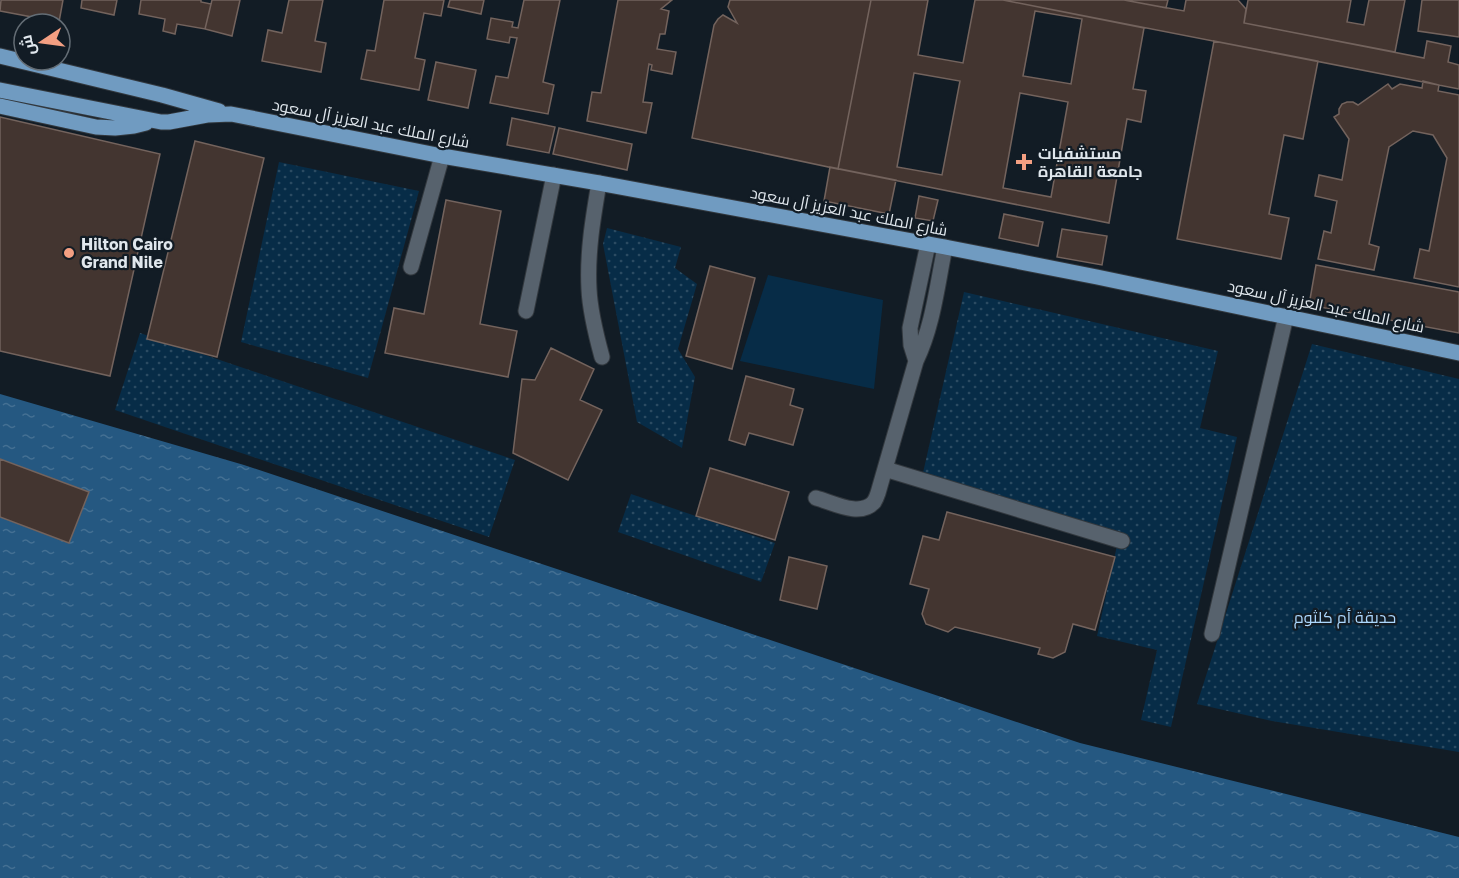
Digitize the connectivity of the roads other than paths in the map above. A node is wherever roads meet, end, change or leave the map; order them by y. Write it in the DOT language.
graph roads {
  1 [pos="0,56"];
  2 [pos="0,90"];
  3 [pos="0,106"];
  4 [pos="231,114"];
  5 [pos="152,121"];
  6 [pos="442,156"];
  7 [pos="554,175"];
  8 [pos="599,183"];
  9 [pos="928,244"];
  10 [pos="945,247"];
  11 [pos="411,267"];
  12 [pos="526,311"];
  13 [pos="1286,316"];
  14 [pos="1459,353"];
  15 [pos="602,357"];
  16 [pos="915,361"];
  17 [pos="885,469"];
  18 [pos="816,498"];
  19 [pos="1122,541"];
  20 [pos="1212,634"];
  1 -- 4 [label="main road, شارع الملك عبد العزيز آل سعود"];
  2 -- 5 [label="main road"];
  3 -- 5 [label="main road"];
  4 -- 5 [label="main road, شارع الملك عبد العزيز آل سعود"];
  4 -- 6 [label="main road, شارع الملك عبد العزيز آل سعود"];
  6 -- 7 [label="main road, شارع الملك عبد العزيز آل سعود"];
  6 -- 11 [label="lane"];
  7 -- 8 [label="main road, شارع الملك عبد العزيز آل سعود"];
  7 -- 12 [label="lane"];
  8 -- 9 [label="main road, شارع الملك عبد العزيز آل سعود"];
  8 -- 15 [label="lane"];
  9 -- 10 [label="main road, شارع الملك عبد العزيز آل سعود"];
  9 -- 16 [label="lane"];
  10 -- 13 [label="main road, شارع الملك عبد العزيز آل سعود"];
  10 -- 16 [label="lane"];
  13 -- 14 [label="main road, شارع الملك عبد العزيز آل سعود"];
  13 -- 20 [label="lane"];
  16 -- 17 [label="lane"];
  17 -- 18 [label="lane"];
  17 -- 19 [label="lane"];
}
